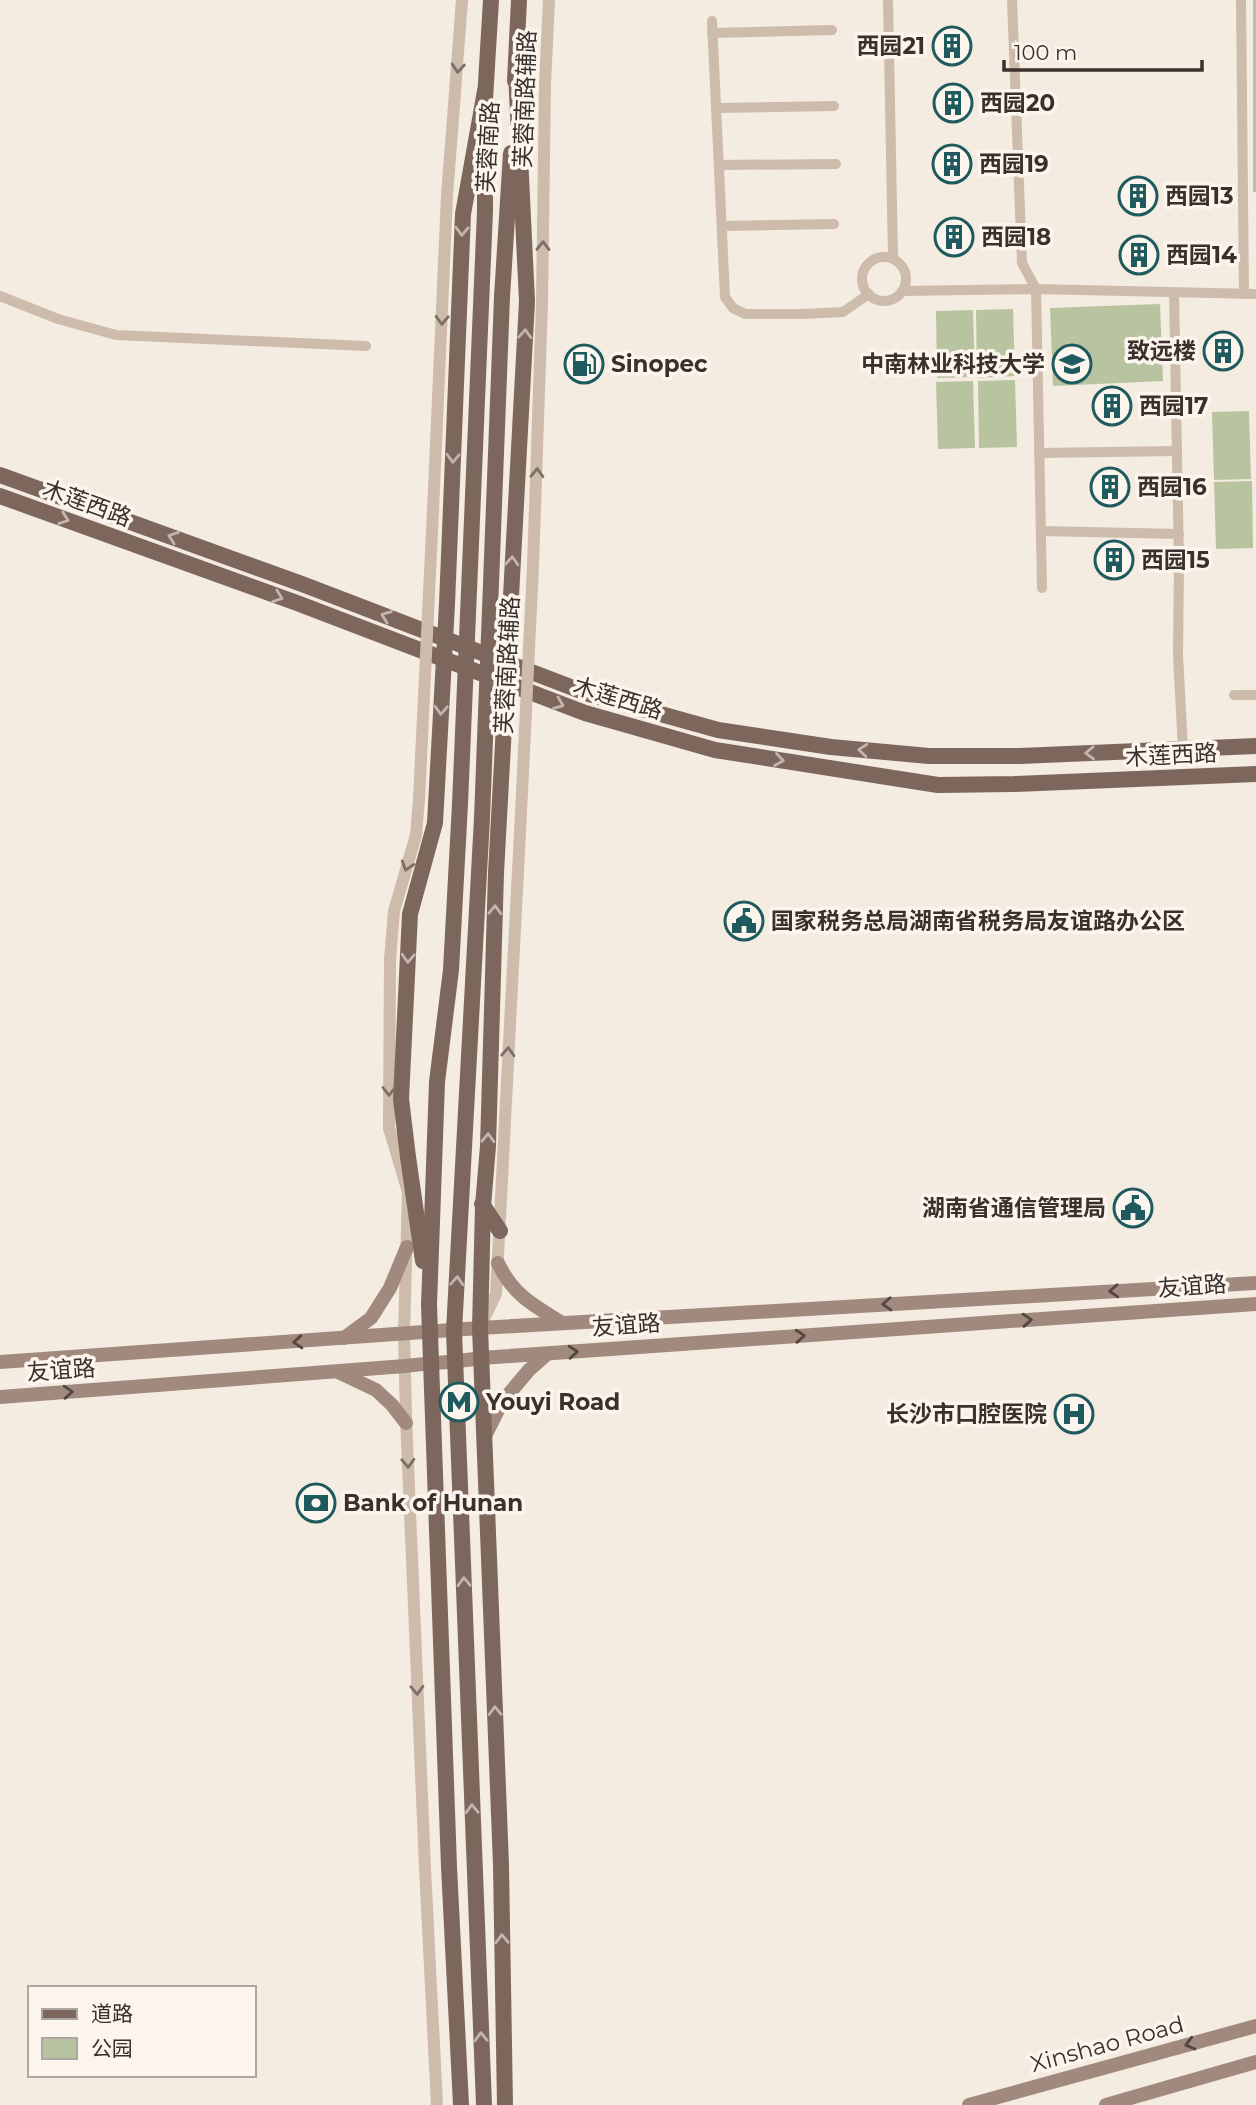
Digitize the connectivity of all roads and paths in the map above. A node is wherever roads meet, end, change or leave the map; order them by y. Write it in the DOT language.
graph roads {
  1 [pos="462,0"];
  2 [pos="491,0"];
  3 [pos="519,0"];
  4 [pos="549,0"];
  5 [pos="888,0"];
  6 [pos="1012,0"];
  7 [pos="1241,0"];
  8 [pos="712,21"];
  9 [pos="832,30"];
  10 [pos="712,33"];
  11 [pos="516,73"];
  12 [pos="485,91"];
  13 [pos="834,106"];
  14 [pos="716,108"];
  15 [pos="836,164"];
  16 [pos="719,165"];
  17 [pos="834,224"];
  18 [pos="722,226"];
  19 [pos="892,258"];
  20 [pos="1037,289"];
  21 [pos="902,291"];
  22 [pos="1174,292"];
  23 [pos="869,294"];
  24 [pos="1250,294"];
  25 [pos="0,296"];
  26 [pos="366,346"];
  27 [pos="1177,451"];
  28 [pos="1039,453"];
  29 [pos="0,475"];
  30 [pos="0,496"];
  31 [pos="1041,531"];
  32 [pos="1179,534"];
  33 [pos="1042,588"];
  34 [pos="445,639"];
  35 [pos="444,660"];
  36 [pos="507,663"];
  37 [pos="506,683"];
  38 [pos="1234,695"];
  39 [pos="1256,695"];
  40 [pos="1256,746"];
  41 [pos="1183,749"];
  42 [pos="1256,774"];
  43 [pos="404,1129"];
  44 [pos="463,1172"];
  45 [pos="408,1192"];
  46 [pos="483,1206"];
  47 [pos="500,1231"];
  48 [pos="407,1247"];
  49 [pos="498,1263"];
  50 [pos="1256,1283"];
  51 [pos="1256,1304"];
  52 [pos="429,1305"];
  53 [pos="562,1323"];
  54 [pos="480,1328"];
  55 [pos="454,1331"];
  56 [pos="431,1332"];
  57 [pos="404,1335"];
  58 [pos="343,1339"];
  59 [pos="547,1354"];
  60 [pos="481,1358"];
  61 [pos="0,1362"];
  62 [pos="432,1362"];
  63 [pos="455,1362"];
  64 [pos="405,1366"];
  65 [pos="337,1371"];
  66 [pos="0,1397"];
  67 [pos="406,1423"];
  68 [pos="484,1438"];
  69 [pos="1256,2026"];
  70 [pos="1256,2062"];
  71 [pos="437,2105"];
  72 [pos="461,2105"];
  73 [pos="484,2105"];
  74 [pos="505,2105"];
  75 [pos="969,2105"];
  76 [pos="1105,2105"];
  1 -- 45 [label="street, one-way, bridge"];
  2 -- 12 [label="main road, 芙蓉南路"];
  3 -- 11 [label="main road, 芙蓉南路"];
  47 -- 4 [label="street, 芙蓉南路辅路, one-way, bridge"];
  5 -- 19 [label="street"];
  6 -- 20 [label="street"];
  7 -- 24 [label="street"];
  8 -- 10 [label="street"];
  9 -- 10 [label="street"];
  10 -- 14 [label="street"];
  36 -- 11 [label="main road, one-way"];
  11 -- 44 [label="main road, 芙蓉南路, bridge"];
  12 -- 34 [label="main road, one-way"];
  12 -- 52 [label="main road, 芙蓉南路, bridge"];
  13 -- 14 [label="street"];
  14 -- 16 [label="street"];
  15 -- 16 [label="street"];
  16 -- 18 [label="street"];
  17 -- 18 [label="street"];
  18 -- 23 [label="street"];
  19 -- 21 [label="street"];
  19 -- 23 [label="street"];
  20 -- 21 [label="street"];
  20 -- 22 [label="street"];
  20 -- 28 [label="street"];
  21 -- 23 [label="street"];
  22 -- 24 [label="street"];
  22 -- 27 [label="street"];
  25 -- 26 [label="street"];
  27 -- 28 [label="street"];
  27 -- 32 [label="street"];
  28 -- 31 [label="street"];
  34 -- 29 [label="main road, 木莲西路, one-way"];
  30 -- 35 [label="main road, 木莲西路, one-way"];
  31 -- 32 [label="street"];
  31 -- 33 [label="street"];
  32 -- 41 [label="street"];
  34 -- 35 [label="main road"];
  34 -- 36 [label="main road, 木莲西路"];
  35 -- 37 [label="main road, 木莲西路"];
  35 -- 43 [label="main road, one-way"];
  36 -- 37 [label="main road"];
  41 -- 36 [label="main road, 木莲西路, one-way"];
  37 -- 42 [label="main road, 木莲西路, one-way"];
  46 -- 37 [label="main road, one-way"];
  38 -- 39 [label="street"];
  40 -- 41 [label="main road, 木莲西路"];
  43 -- 45 [label="main road"];
  43 -- 52 [label="main road"];
  44 -- 46 [label="main road"];
  55 -- 44 [label="main road, 芙蓉南路, one-way"];
  45 -- 48 [label="street"];
  46 -- 47 [label="main road"];
  46 -- 54 [label="main road"];
  47 -- 49 [label="street, 芙蓉南路辅路"];
  48 -- 57 [label="street"];
  48 -- 58 [label="main road"];
  49 -- 53 [label="main road"];
  49 -- 54 [label="street, 芙蓉南路辅路"];
  50 -- 53 [label="main road, 友谊路, one-way"];
  59 -- 51 [label="main road, 友谊路, one-way"];
  52 -- 56 [label="main road"];
  53 -- 54 [label="main road, 友谊路"];
  54 -- 55 [label="main road, 友谊路"];
  54 -- 60 [label="main road"];
  55 -- 56 [label="main road, 友谊路"];
  55 -- 63 [label="main road, 芙蓉南路"];
  56 -- 57 [label="main road, 友谊路"];
  56 -- 62 [label="main road"];
  57 -- 58 [label="main road, 友谊路"];
  57 -- 64 [label="street"];
  58 -- 61 [label="main road, 友谊路, one-way"];
  59 -- 60 [label="main road, 友谊路"];
  59 -- 68 [label="main road"];
  60 -- 63 [label="main road, 友谊路"];
  60 -- 68 [label="main road"];
  62 -- 63 [label="main road, 友谊路"];
  62 -- 64 [label="main road, 友谊路"];
  62 -- 72 [label="main road"];
  73 -- 63 [label="main road, 芙蓉南路, one-way"];
  64 -- 65 [label="main road, 友谊路"];
  64 -- 67 [label="street"];
  66 -- 65 [label="main road, 友谊路, one-way"];
  65 -- 67 [label="main road"];
  67 -- 71 [label="street, one-way"];
  74 -- 68 [label="main road, one-way"];
  69 -- 75 [label="main road, Xinshao Road, one-way"];
  70 -- 76 [label="main road"];
}
